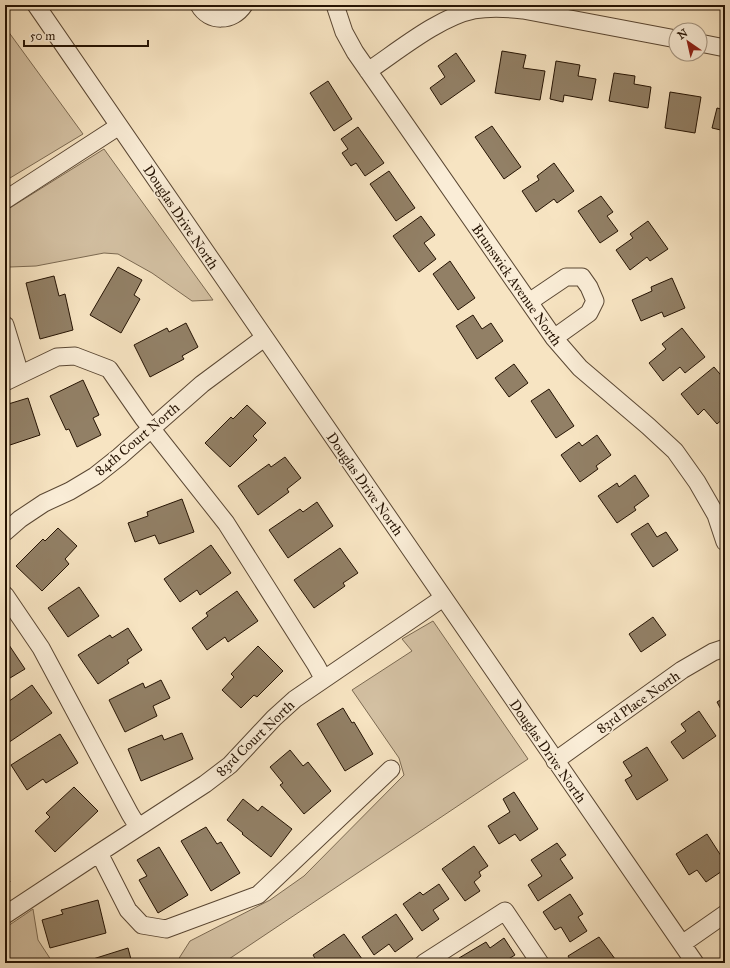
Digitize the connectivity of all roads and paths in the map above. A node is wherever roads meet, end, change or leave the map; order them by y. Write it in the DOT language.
graph roads {
  1 [pos="36,5"];
  2 [pos="199,5"];
  3 [pos="244,5"];
  4 [pos="335,5"];
  5 [pos="668,37"];
  6 [pos="708,45"];
  7 [pos="725,48"];
  8 [pos="368,71"];
  9 [pos="119,126"];
  10 [pos="5,200"];
  11 [pos="529,302"];
  12 [pos="5,325"];
  13 [pos="264,338"];
  14 [pos="554,338"];
  15 [pos="20,374"];
  16 [pos="5,382"];
  17 [pos="152,428"];
  18 [pos="5,532"];
  19 [pos="725,542"];
  20 [pos="5,595"];
  21 [pos="443,598"];
  22 [pos="725,648"];
  23 [pos="324,678"];
  24 [pos="555,761"];
  25 [pos="391,769"];
  26 [pos="138,827"];
  27 [pos="99,853"];
  28 [pos="725,914"];
  29 [pos="5,915"];
  30 [pos="682,944"];
  31 [pos="424,963"];
  32 [pos="540,963"];
  33 [pos="695,963"];
  1 -- 9 [label="street, Douglas Drive North"];
  2 -- 3 [label="street"];
  4 -- 8 [label="street, Brunswick Avenue North"];
  5 -- 8 [label="street"];
  6 -- 7 [label="street"];
  8 -- 11 [label="street, Brunswick Avenue North"];
  9 -- 10 [label="street"];
  9 -- 13 [label="street, Douglas Drive North"];
  11 -- 14 [label="street, Brunswick Avenue North"];
  11 -- 14 [label="street"];
  12 -- 15 [label="street"];
  13 -- 17 [label="street, 84th Court North"];
  13 -- 21 [label="street, Douglas Drive North"];
  14 -- 19 [label="street, Brunswick Avenue North"];
  15 -- 16 [label="street"];
  15 -- 17 [label="street"];
  17 -- 18 [label="street, 84th Court North"];
  17 -- 23 [label="street"];
  20 -- 26 [label="street"];
  21 -- 23 [label="street, 83rd Court North"];
  21 -- 24 [label="street, Douglas Drive North"];
  22 -- 24 [label="street, 83rd Place North"];
  23 -- 26 [label="street, 83rd Court North"];
  24 -- 30 [label="street, Douglas Drive North"];
  25 -- 27 [label="street"];
  26 -- 27 [label="street, 83rd Court North"];
  27 -- 29 [label="street, 83rd Court North"];
  28 -- 30 [label="street"];
  30 -- 33 [label="street, Douglas Drive North"];
  31 -- 32 [label="street"];
}
